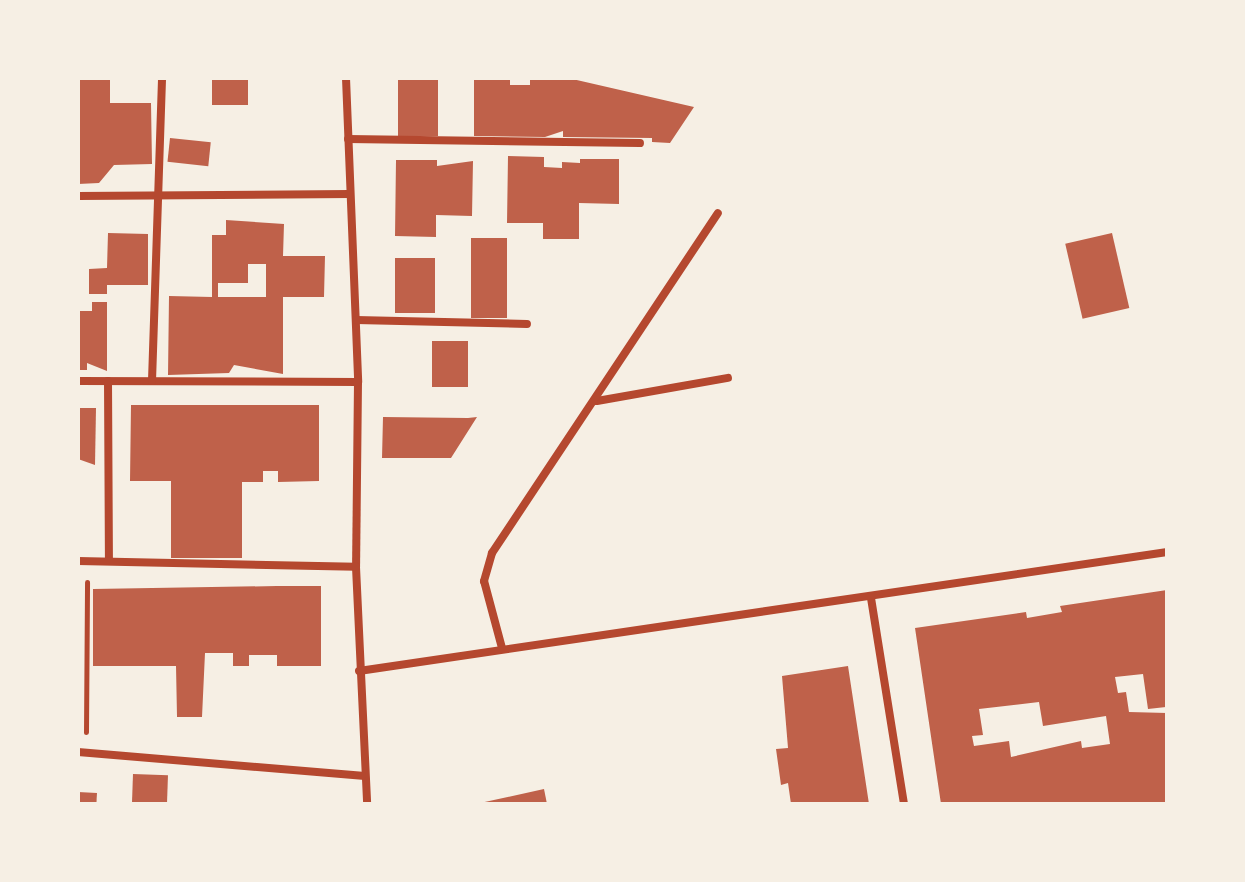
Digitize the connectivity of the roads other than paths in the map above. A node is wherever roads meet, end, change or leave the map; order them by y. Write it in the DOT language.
graph roads {
  1 [pos="162,78"];
  2 [pos="346,78"];
  3 [pos="348,139"];
  4 [pos="640,143"];
  5 [pos="350,194"];
  6 [pos="156,195"];
  7 [pos="78,196"];
  8 [pos="718,213"];
  9 [pos="356,320"];
  10 [pos="527,324"];
  11 [pos="728,378"];
  12 [pos="78,381"];
  13 [pos="108,381"];
  14 [pos="152,381"];
  15 [pos="358,382"];
  16 [pos="597,401"];
  17 [pos="1167,552"];
  18 [pos="83,561"];
  19 [pos="109,561"];
  20 [pos="356,567"];
  21 [pos="871,598"];
  22 [pos="502,648"];
  23 [pos="359,671"];
  24 [pos="82,752"];
  25 [pos="362,776"];
  26 [pos="367,804"];
  27 [pos="904,804"];
  1 -- 6 [label="street"];
  2 -- 3 [label="street"];
  3 -- 4 [label="street"];
  3 -- 5 [label="street"];
  5 -- 6 [label="street"];
  5 -- 9 [label="street"];
  6 -- 7 [label="street"];
  6 -- 14 [label="street"];
  8 -- 16 [label="street"];
  9 -- 10 [label="street"];
  9 -- 15 [label="street"];
  11 -- 16 [label="street"];
  12 -- 13 [label="street"];
  13 -- 14 [label="street"];
  13 -- 19 [label="street"];
  14 -- 15 [label="street"];
  15 -- 20 [label="street"];
  16 -- 22 [label="street"];
  17 -- 21 [label="street"];
  18 -- 19 [label="street"];
  19 -- 20 [label="street"];
  20 -- 23 [label="street"];
  21 -- 22 [label="street"];
  21 -- 27 [label="street"];
  22 -- 23 [label="street"];
  23 -- 25 [label="street"];
  24 -- 25 [label="street"];
  25 -- 26 [label="street"];
}
